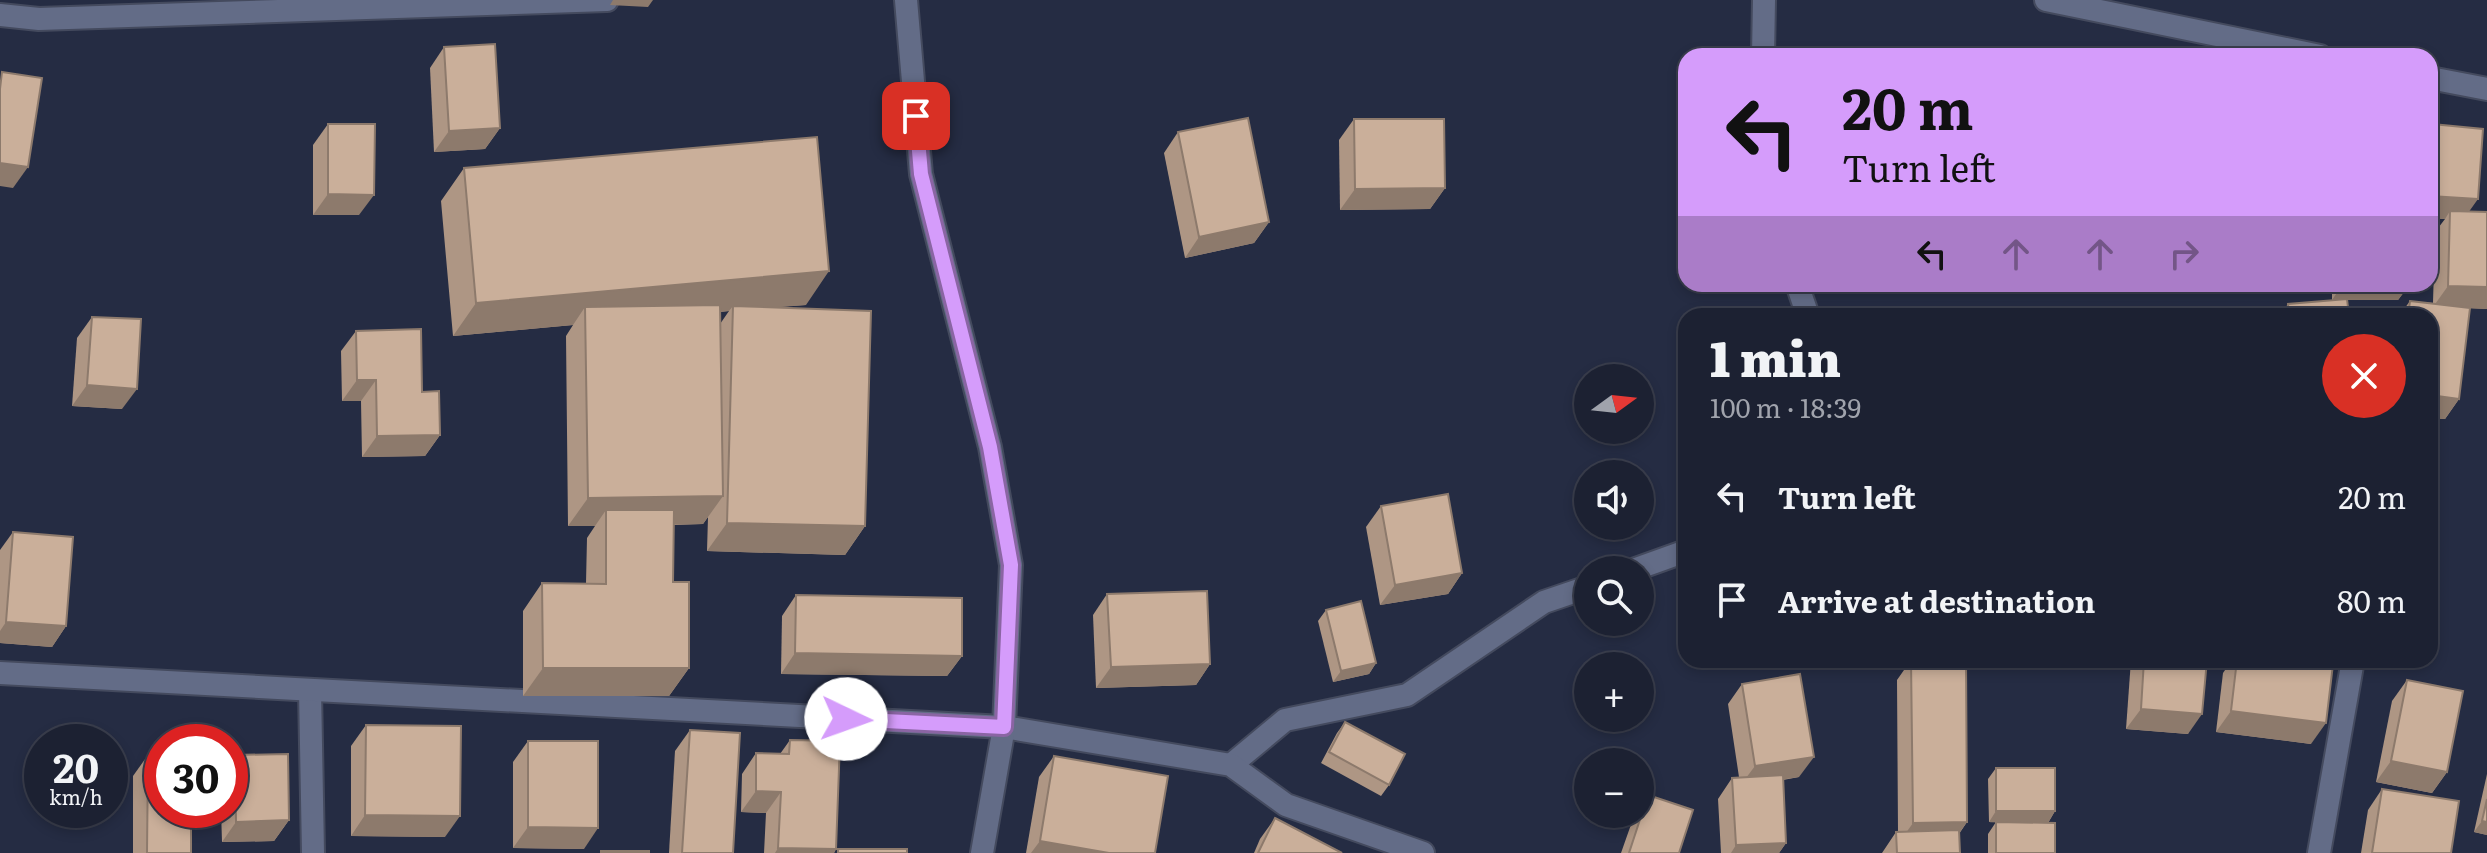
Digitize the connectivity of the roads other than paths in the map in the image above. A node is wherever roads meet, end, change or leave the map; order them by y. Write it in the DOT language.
graph roads {
  1 [pos="607,0"];
  2 [pos="906,0"];
  3 [pos="1764,0"];
  4 [pos="2046,0"];
  5 [pos="0,15"];
  6 [pos="1763,48"];
  7 [pos="2281,48"];
  8 [pos="2438,80"];
  9 [pos="2487,89"];
  10 [pos="1678,554"];
  11 [pos="1654,562"];
  12 [pos="1574,592"];
  13 [pos="2352,668"];
  14 [pos="0,673"];
  15 [pos="310,690"];
  16 [pos="1004,727"];
  17 [pos="1231,765"];
  18 [pos="313,853"];
  19 [pos="982,853"];
  20 [pos="1423,853"];
  21 [pos="2319,853"];
  1 -- 5 [label="street"];
  2 -- 16 [label="street"];
  3 -- 6 [label="street"];
  4 -- 7 [label="street"];
  8 -- 9 [label="street"];
  10 -- 11 [label="street"];
  12 -- 17 [label="street"];
  13 -- 21 [label="street"];
  14 -- 15 [label="street"];
  15 -- 16 [label="street"];
  15 -- 18 [label="street"];
  16 -- 17 [label="street"];
  16 -- 19 [label="street"];
  17 -- 20 [label="street"];
}
